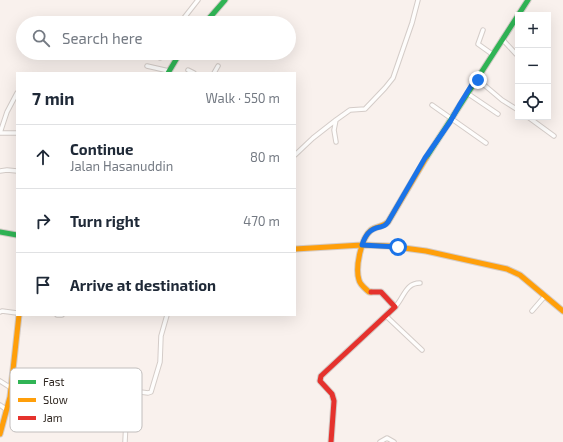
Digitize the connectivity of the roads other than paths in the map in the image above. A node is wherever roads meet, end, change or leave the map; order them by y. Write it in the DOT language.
graph roads {
  1 [pos="198,0"];
  2 [pos="225,0"];
  3 [pos="418,0"];
  4 [pos="528,0"];
  5 [pos="520,12"];
  6 [pos="185,16"];
  7 [pos="211,16"];
  8 [pos="515,20"];
  9 [pos="483,30"];
  10 [pos="502,39"];
  11 [pos="515,53"];
  12 [pos="492,54"];
  13 [pos="176,60"];
  14 [pos="147,66"];
  15 [pos="218,66"];
  16 [pos="159,68"];
  17 [pos="188,70"];
  18 [pos="158,72"];
  19 [pos="169,72"];
  20 [pos="192,72"];
  21 [pos="215,72"];
  22 [pos="476,78"];
  23 [pos="467,93"];
  24 [pos="16,95"];
  25 [pos="432,105"];
  26 [pos="515,108"];
  27 [pos="498,114"];
  28 [pos="452,118"];
  29 [pos="336,120"];
  30 [pos="532,120"];
  31 [pos="0,133"];
  32 [pos="16,133"];
  33 [pos="554,136"];
  34 [pos="336,142"];
  35 [pos="486,144"];
  36 [pos="296,154"];
  37 [pos="0,171"];
  38 [pos="16,171"];
  39 [pos="0,232"];
  40 [pos="16,235"];
  41 [pos="362,245"];
  42 [pos="297,249"];
  43 [pos="420,282"];
  44 [pos="545,296"];
  45 [pos="395,307"];
  46 [pos="532,311"];
  47 [pos="0,312"];
  48 [pos="563,312"];
  49 [pos="16,314"];
  50 [pos="18,316"];
  51 [pos="167,316"];
  52 [pos="386,316"];
  53 [pos="422,350"];
  54 [pos="14,368"];
  55 [pos="0,381"];
  56 [pos="10,387"];
  57 [pos="142,391"];
  58 [pos="10,402"];
  59 [pos="0,405"];
  60 [pos="7,410"];
  61 [pos="125,432"];
  62 [pos="0,434"];
  63 [pos="125,442"];
  64 [pos="331,442"];
  65 [pos="380,442"];
  66 [pos="394,442"];
  1 -- 6 [label="street"];
  2 -- 7 [label="street"];
  3 -- 29 [label="street"];
  4 -- 5 [label="street"];
  8 -- 10 [label="street"];
  9 -- 12 [label="street"];
  10 -- 11 [label="street"];
  10 -- 12 [label="street"];
  12 -- 22 [label="street"];
  13 -- 19 [label="street"];
  14 -- 16 [label="street"];
  15 -- 21 [label="street"];
  16 -- 18 [label="street"];
  16 -- 19 [label="street"];
  17 -- 20 [label="street"];
  22 -- 23 [label="street"];
  22 -- 26 [label="street"];
  23 -- 27 [label="street"];
  23 -- 28 [label="street"];
  24 -- 31 [label="street"];
  25 -- 28 [label="street"];
  28 -- 35 [label="street"];
  28 -- 41 [label="street"];
  29 -- 34 [label="street"];
  29 -- 36 [label="street"];
  30 -- 33 [label="street"];
  31 -- 32 [label="street"];
  37 -- 38 [label="street"];
  39 -- 40 [label="street"];
  41 -- 42 [label="street"];
  41 -- 44 [label="street"];
  41 -- 45 [label="street"];
  43 -- 45 [label="street"];
  44 -- 46 [label="street"];
  44 -- 48 [label="street"];
  45 -- 52 [label="street"];
  47 -- 49 [label="street"];
  50 -- 54 [label="street"];
  51 -- 57 [label="street"];
  52 -- 53 [label="street"];
  52 -- 64 [label="street"];
  55 -- 56 [label="street"];
  58 -- 60 [label="street"];
  59 -- 60 [label="street"];
  60 -- 62 [label="street"];
  61 -- 63 [label="street"];
  65 -- 66 [label="street"];
}
